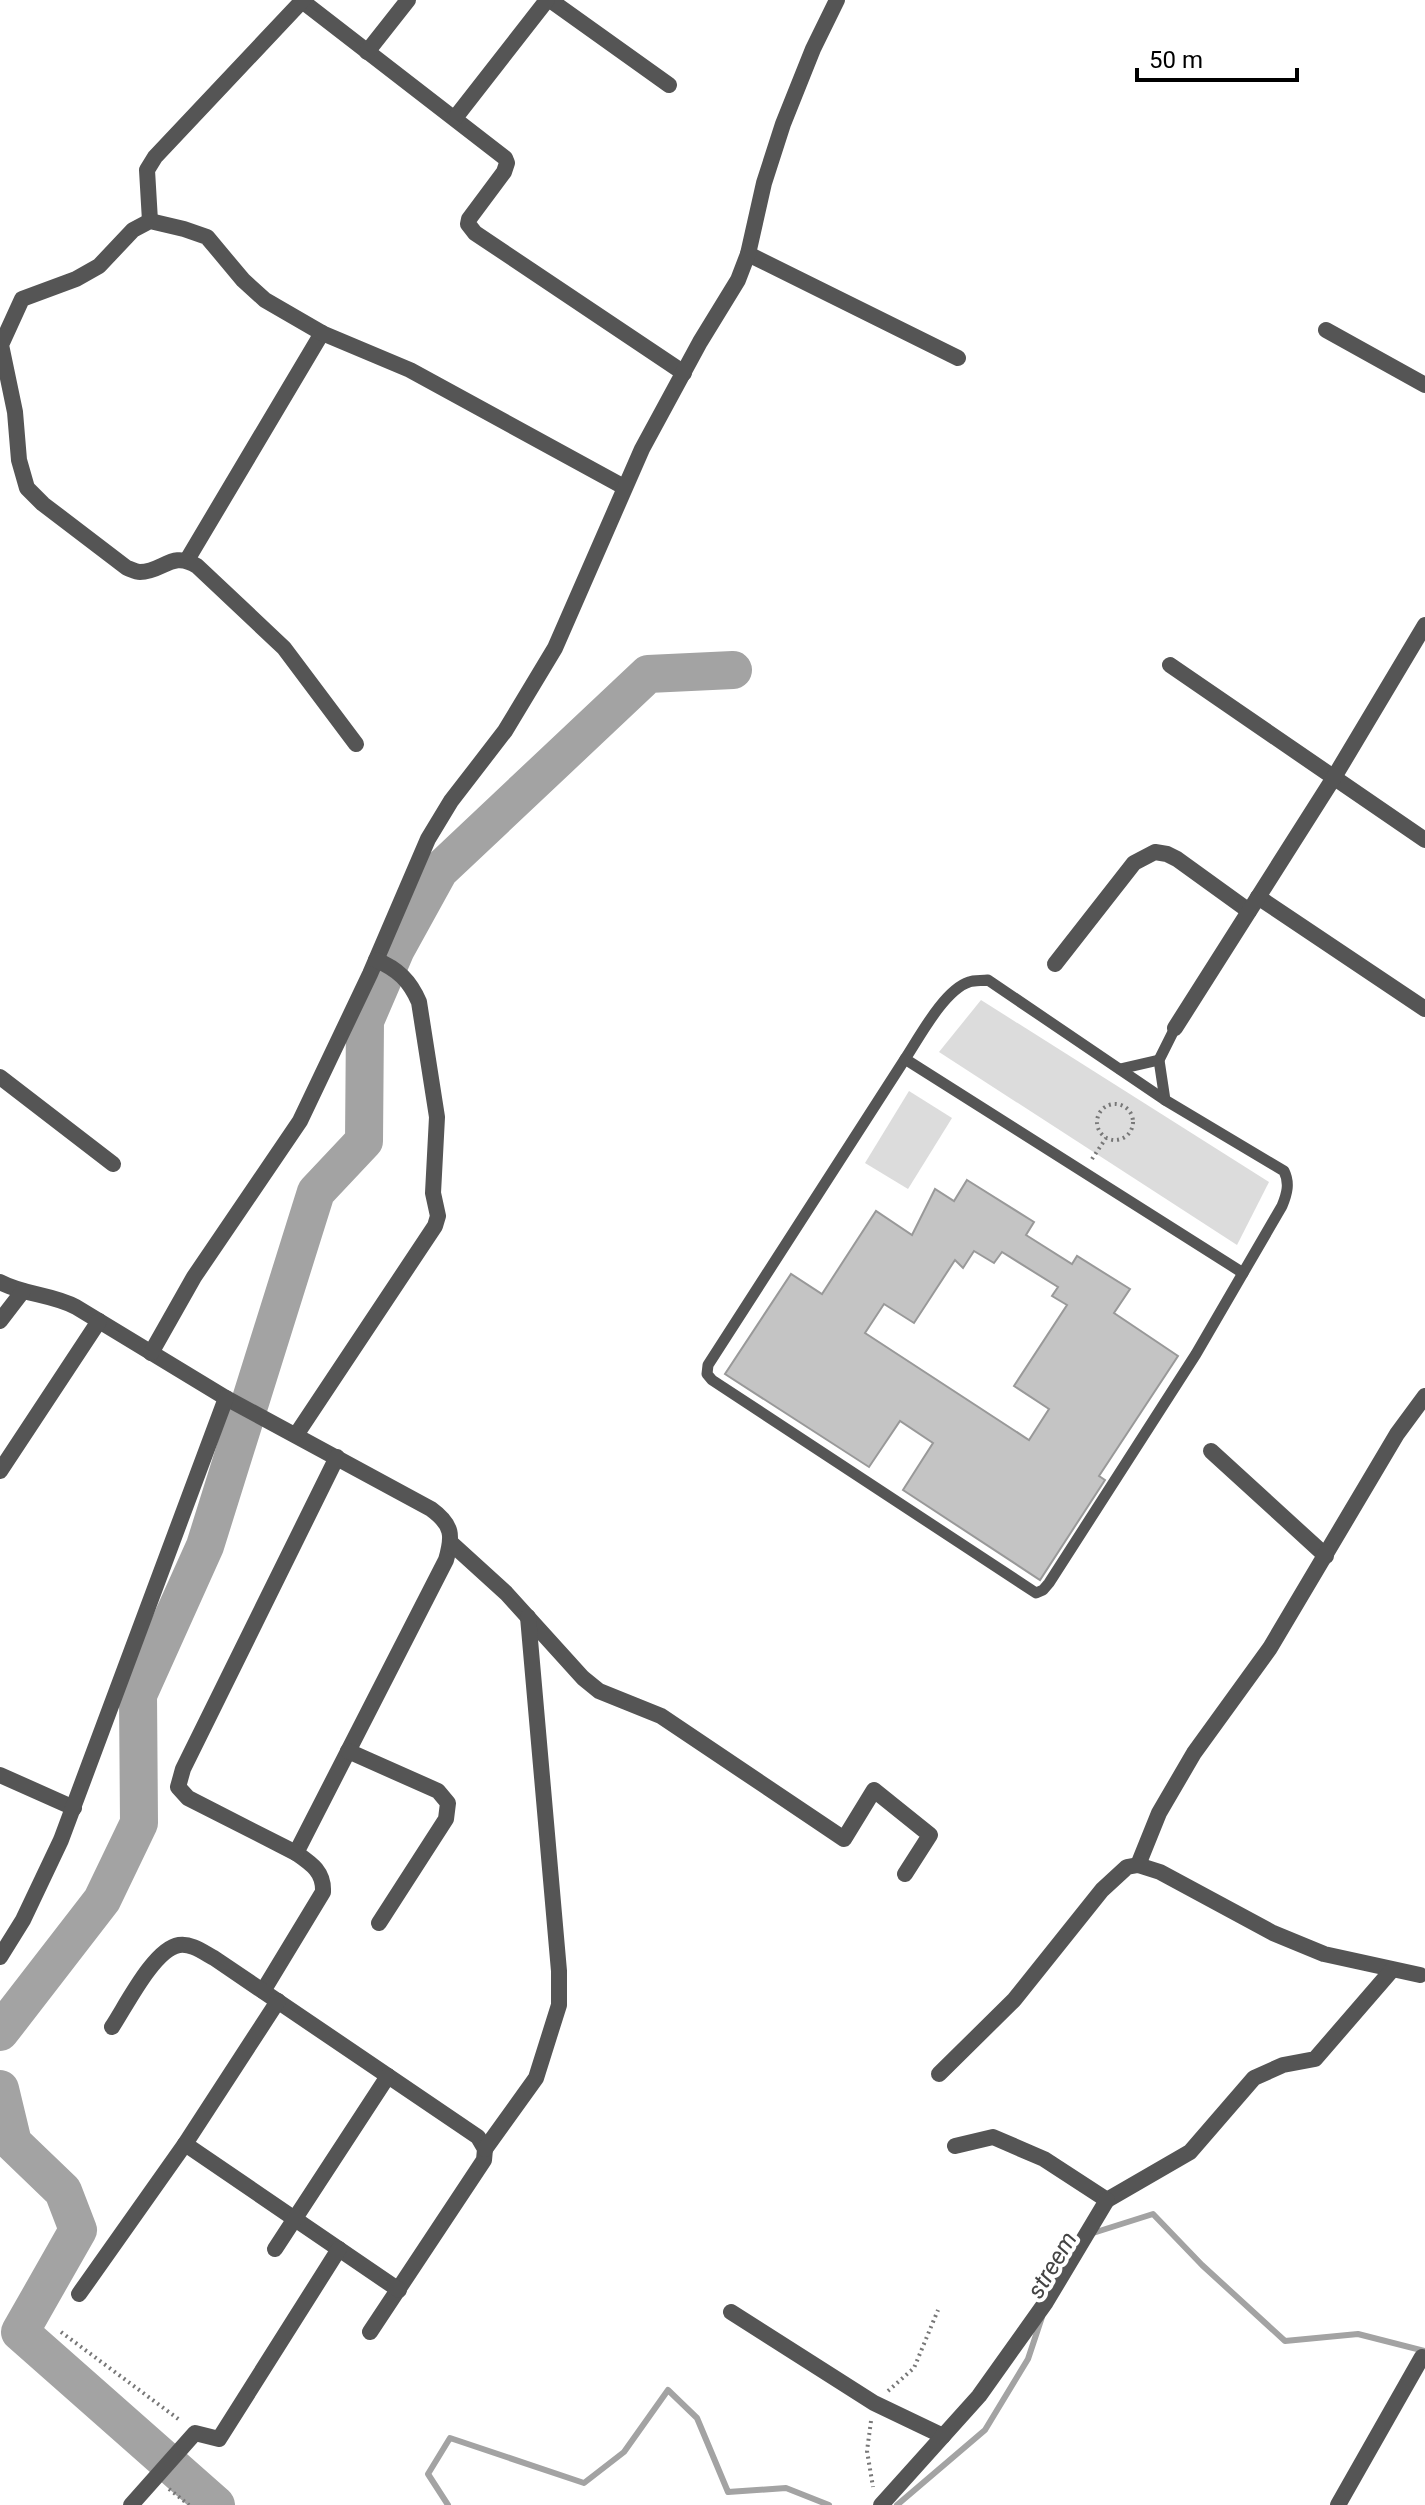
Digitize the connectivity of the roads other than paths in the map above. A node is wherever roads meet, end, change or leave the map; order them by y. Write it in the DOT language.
graph roads {
  1 [pos="408,0"];
  2 [pos="548,0"];
  3 [pos="837,0"];
  4 [pos="302,1"];
  5 [pos="367,52"];
  6 [pos="669,85"];
  7 [pos="455,118"];
  8 [pos="150,221"];
  9 [pos="748,254"];
  10 [pos="1326,330"];
  11 [pos="322,333"];
  12 [pos="1,344"];
  13 [pos="958,358"];
  14 [pos="684,373"];
  15 [pos="1425,385"];
  16 [pos="624,487"];
  17 [pos="187,560"];
  18 [pos="1425,625"];
  19 [pos="1170,665"];
  20 [pos="356,744"];
  21 [pos="1333,779"];
  22 [pos="1425,840"];
  23 [pos="1254,904"];
  24 [pos="1055,964"];
  25 [pos="386,965"];
  26 [pos="1425,1009"];
  27 [pos="1175,1028"];
  28 [pos="905,1059"];
  29 [pos="1159,1060"];
  30 [pos="1120,1069"];
  31 [pos="0,1077"];
  32 [pos="1165,1100"];
  33 [pos="113,1164"];
  34 [pos="1243,1273"];
  35 [pos="0,1282"];
  36 [pos="23,1291"];
  37 [pos="0,1321"];
  38 [pos="99,1321"];
  39 [pos="151,1353"];
  40 [pos="1425,1396"];
  41 [pos="229,1400"];
  42 [pos="296,1435"];
  43 [pos="1211,1451"];
  44 [pos="337,1457"];
  45 [pos="0,1471"];
  46 [pos="451,1543"];
  47 [pos="1326,1556"];
  48 [pos="528,1617"];
  49 [pos="348,1751"];
  50 [pos="0,1775"];
  51 [pos="74,1808"];
  52 [pos="296,1853"];
  53 [pos="1138,1865"];
  54 [pos="905,1874"];
  55 [pos="379,1923"];
  56 [pos="0,1957"];
  57 [pos="1392,1970"];
  58 [pos="1423,1975"];
  59 [pos="270,1996"];
  60 [pos="112,2027"];
  61 [pos="939,2074"];
  62 [pos="388,2076"];
  63 [pos="185,2144"];
  64 [pos="955,2146"];
  65 [pos="485,2149"];
  66 [pos="1107,2200"];
  67 [pos="294,2218"];
  68 [pos="275,2249"];
  69 [pos="339,2249"];
  70 [pos="399,2290"];
  71 [pos="79,2294"];
  72 [pos="731,2312"];
  73 [pos="370,2332"];
  74 [pos="1422,2357"];
  75 [pos="943,2436"];
  76 [pos="131,2505"];
  77 [pos="881,2505"];
  78 [pos="1338,2505"];
  1 -- 5 [label="street"];
  2 -- 6 [label="street"];
  2 -- 7 [label="street"];
  3 -- 9 [label="street"];
  4 -- 5 [label="street"];
  4 -- 8 [label="street"];
  5 -- 7 [label="street"];
  7 -- 14 [label="street"];
  8 -- 11 [label="street"];
  8 -- 12 [label="street"];
  9 -- 13 [label="street"];
  9 -- 14 [label="street"];
  10 -- 15 [label="street"];
  11 -- 16 [label="street"];
  11 -- 17 [label="street"];
  12 -- 17 [label="street"];
  14 -- 16 [label="street"];
  16 -- 25 [label="street"];
  17 -- 20 [label="street"];
  18 -- 21 [label="street"];
  19 -- 21 [label="street"];
  21 -- 22 [label="street"];
  21 -- 23 [label="street"];
  23 -- 24 [label="street"];
  23 -- 26 [label="street"];
  23 -- 27 [label="street"];
  25 -- 39 [label="street"];
  25 -- 42 [label="street"];
  27 -- 29 [label="lane"];
  28 -- 30 [label="lane"];
  28 -- 34 [label="lane"];
  28 -- 34 [label="lane"];
  29 -- 30 [label="lane"];
  29 -- 32 [label="lane"];
  30 -- 32 [label="lane"];
  31 -- 33 [label="street"];
  32 -- 34 [label="lane"];
  35 -- 36 [label="street"];
  36 -- 37 [label="street"];
  36 -- 38 [label="street"];
  38 -- 39 [label="street"];
  38 -- 45 [label="street"];
  39 -- 41 [label="street"];
  40 -- 47 [label="street"];
  41 -- 42 [label="street"];
  41 -- 51 [label="street"];
  42 -- 44 [label="street"];
  43 -- 47 [label="street"];
  44 -- 46 [label="street"];
  44 -- 52 [label="street"];
  46 -- 48 [label="street"];
  46 -- 49 [label="street"];
  47 -- 53 [label="street"];
  48 -- 54 [label="street"];
  48 -- 65 [label="street"];
  49 -- 52 [label="street"];
  49 -- 55 [label="street"];
  50 -- 51 [label="street"];
  51 -- 56 [label="street"];
  52 -- 59 [label="street"];
  53 -- 57 [label="street"];
  53 -- 61 [label="street"];
  57 -- 58 [label="street"];
  57 -- 66 [label="street"];
  59 -- 60 [label="street"];
  59 -- 62 [label="street"];
  59 -- 63 [label="street"];
  62 -- 65 [label="street"];
  62 -- 67 [label="street"];
  63 -- 67 [label="street"];
  63 -- 71 [label="street"];
  64 -- 66 [label="street"];
  65 -- 70 [label="street"];
  66 -- 75 [label="street"];
  67 -- 68 [label="street"];
  67 -- 69 [label="street"];
  69 -- 70 [label="street"];
  69 -- 76 [label="street"];
  70 -- 73 [label="street"];
  72 -- 75 [label="street"];
  74 -- 78 [label="street"];
  75 -- 77 [label="street"];
}
